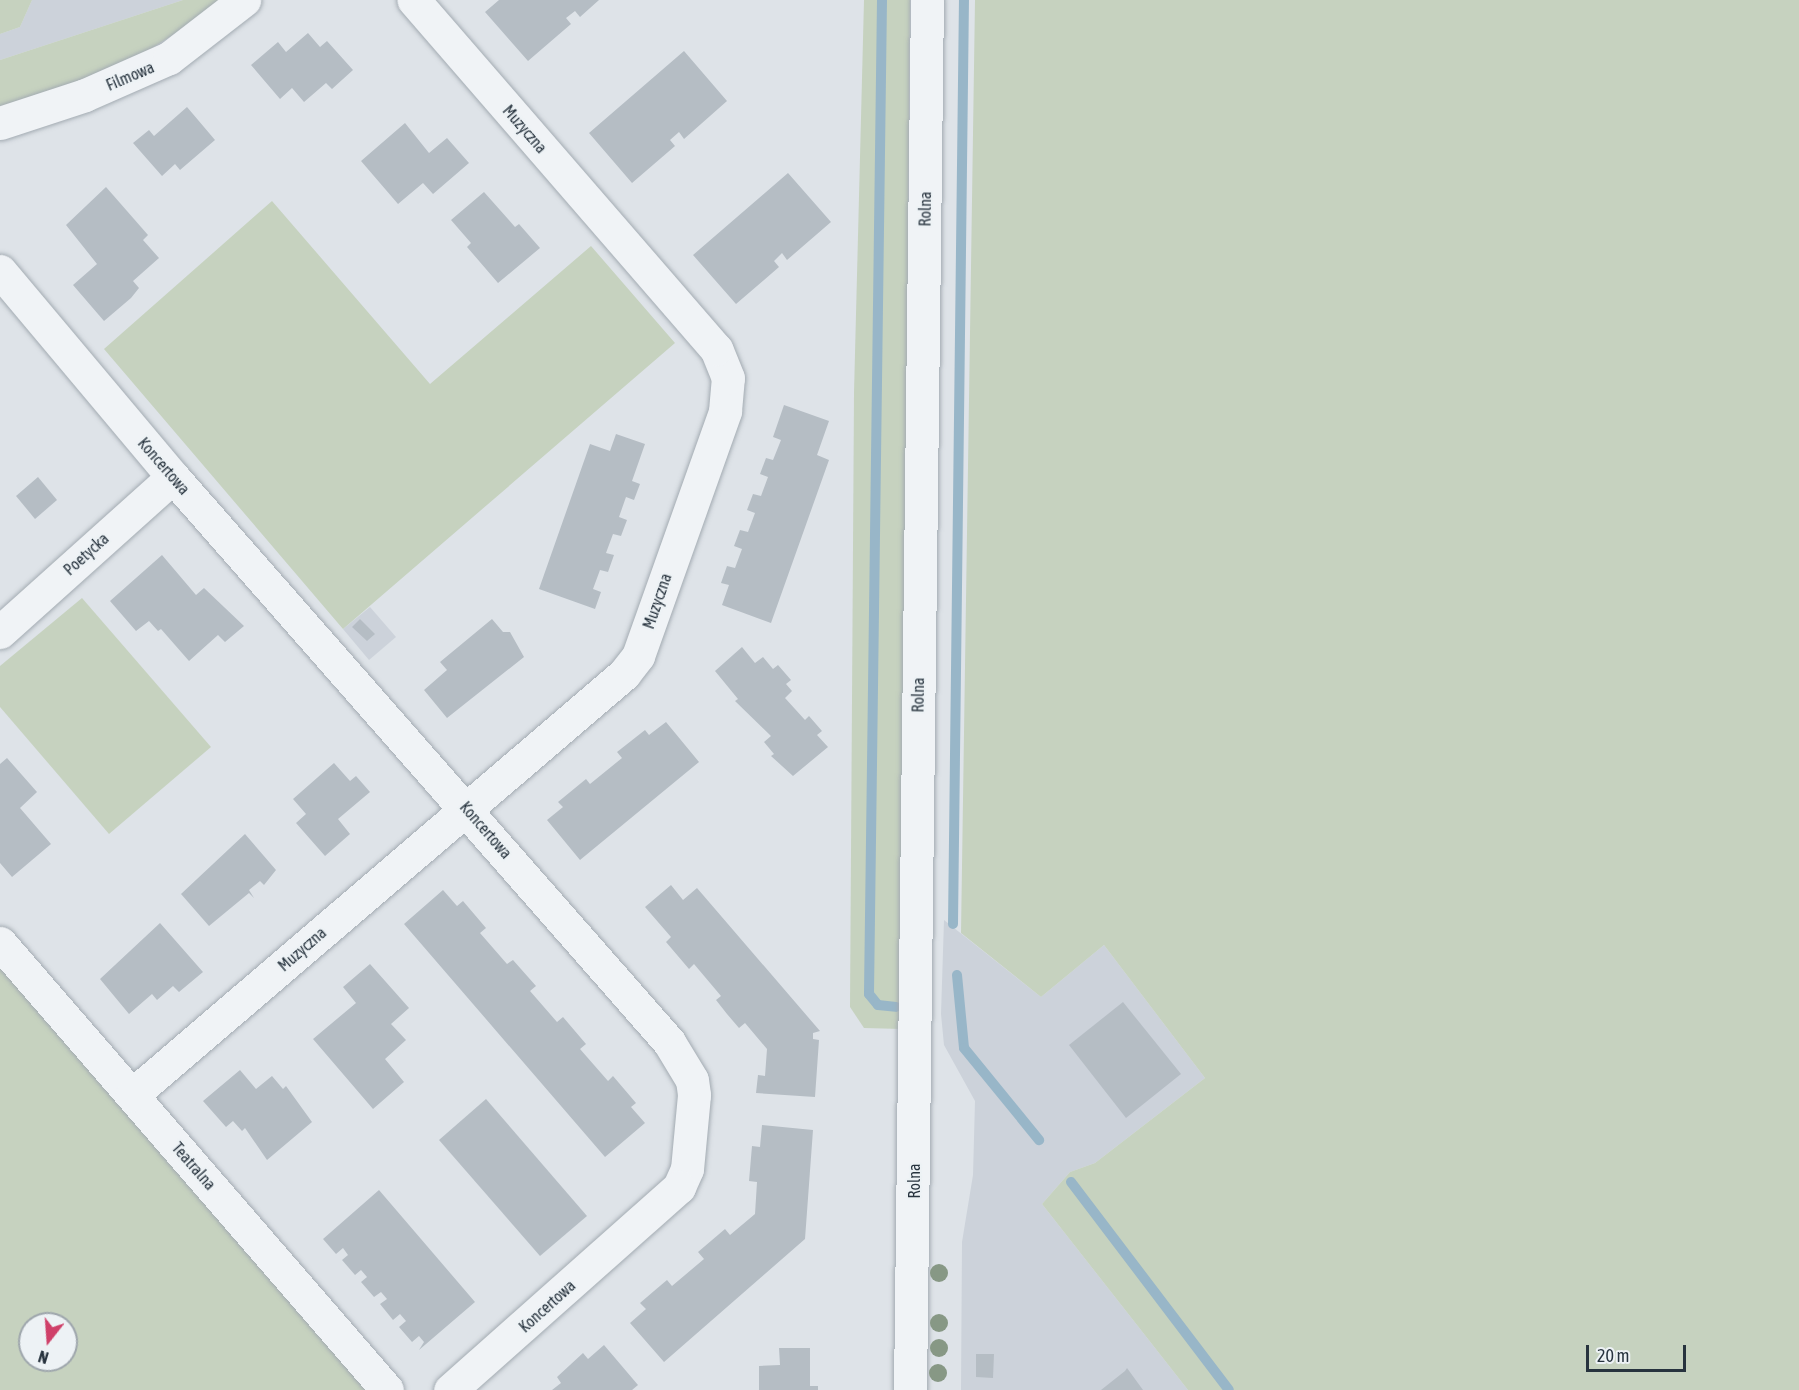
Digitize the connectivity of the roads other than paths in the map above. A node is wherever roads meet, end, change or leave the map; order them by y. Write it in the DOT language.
graph roads {
  1 [pos="244,0"];
  2 [pos="414,0"];
  3 [pos="927,0"];
  4 [pos="0,123"];
  5 [pos="0,271"];
  6 [pos="173,477"];
  7 [pos="0,632"];
  8 [pos="468,809"];
  9 [pos="0,943"];
  10 [pos="132,1095"];
  11 [pos="387,1390"];
  12 [pos="450,1390"];
  13 [pos="910,1390"];
  1 -- 4 [label="street, Filmowa"];
  2 -- 8 [label="street, Muzyczna"];
  3 -- 13 [label="street, Rolna"];
  5 -- 6 [label="street, Koncertowa"];
  6 -- 7 [label="street, Poetycka"];
  6 -- 8 [label="street, Koncertowa"];
  8 -- 10 [label="street, Muzyczna"];
  8 -- 12 [label="street, Koncertowa"];
  9 -- 10 [label="street, Teatralna"];
  10 -- 11 [label="street, Teatralna"];
}
